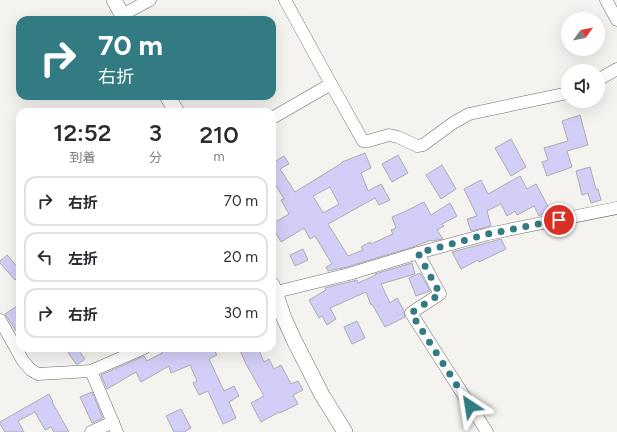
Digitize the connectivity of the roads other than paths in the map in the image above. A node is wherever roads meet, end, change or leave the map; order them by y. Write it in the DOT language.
graph roads {
  1 [pos="114,0"];
  2 [pos="150,0"];
  3 [pos="285,0"];
  4 [pos="606,0"];
  5 [pos="122,16"];
  6 [pos="126,16"];
  7 [pos="617,20"];
  8 [pos="617,69"];
  9 [pos="605,76"];
  10 [pos="331,84"];
  11 [pos="561,95"];
  12 [pos="276,116"];
  13 [pos="617,208"];
  14 [pos="418,253"];
  15 [pos="276,289"];
  16 [pos="276,298"];
  17 [pos="0,320"];
  18 [pos="16,349"];
  19 [pos="18,352"];
  20 [pos="135,352"];
  21 [pos="91,371"];
  22 [pos="115,427"];
  23 [pos="91,432"];
  24 [pos="345,432"];
  25 [pos="487,432"];
  1 -- 5 [label="street"];
  2 -- 6 [label="street"];
  3 -- 10 [label="street"];
  4 -- 7 [label="street"];
  8 -- 9 [label="street"];
  10 -- 11 [label="street"];
  10 -- 12 [label="street"];
  13 -- 14 [label="street"];
  14 -- 15 [label="street"];
  14 -- 25 [label="street"];
  16 -- 24 [label="street"];
  17 -- 18 [label="street"];
  19 -- 21 [label="street"];
  20 -- 21 [label="street"];
  21 -- 22 [label="street"];
  22 -- 23 [label="street"];
}
